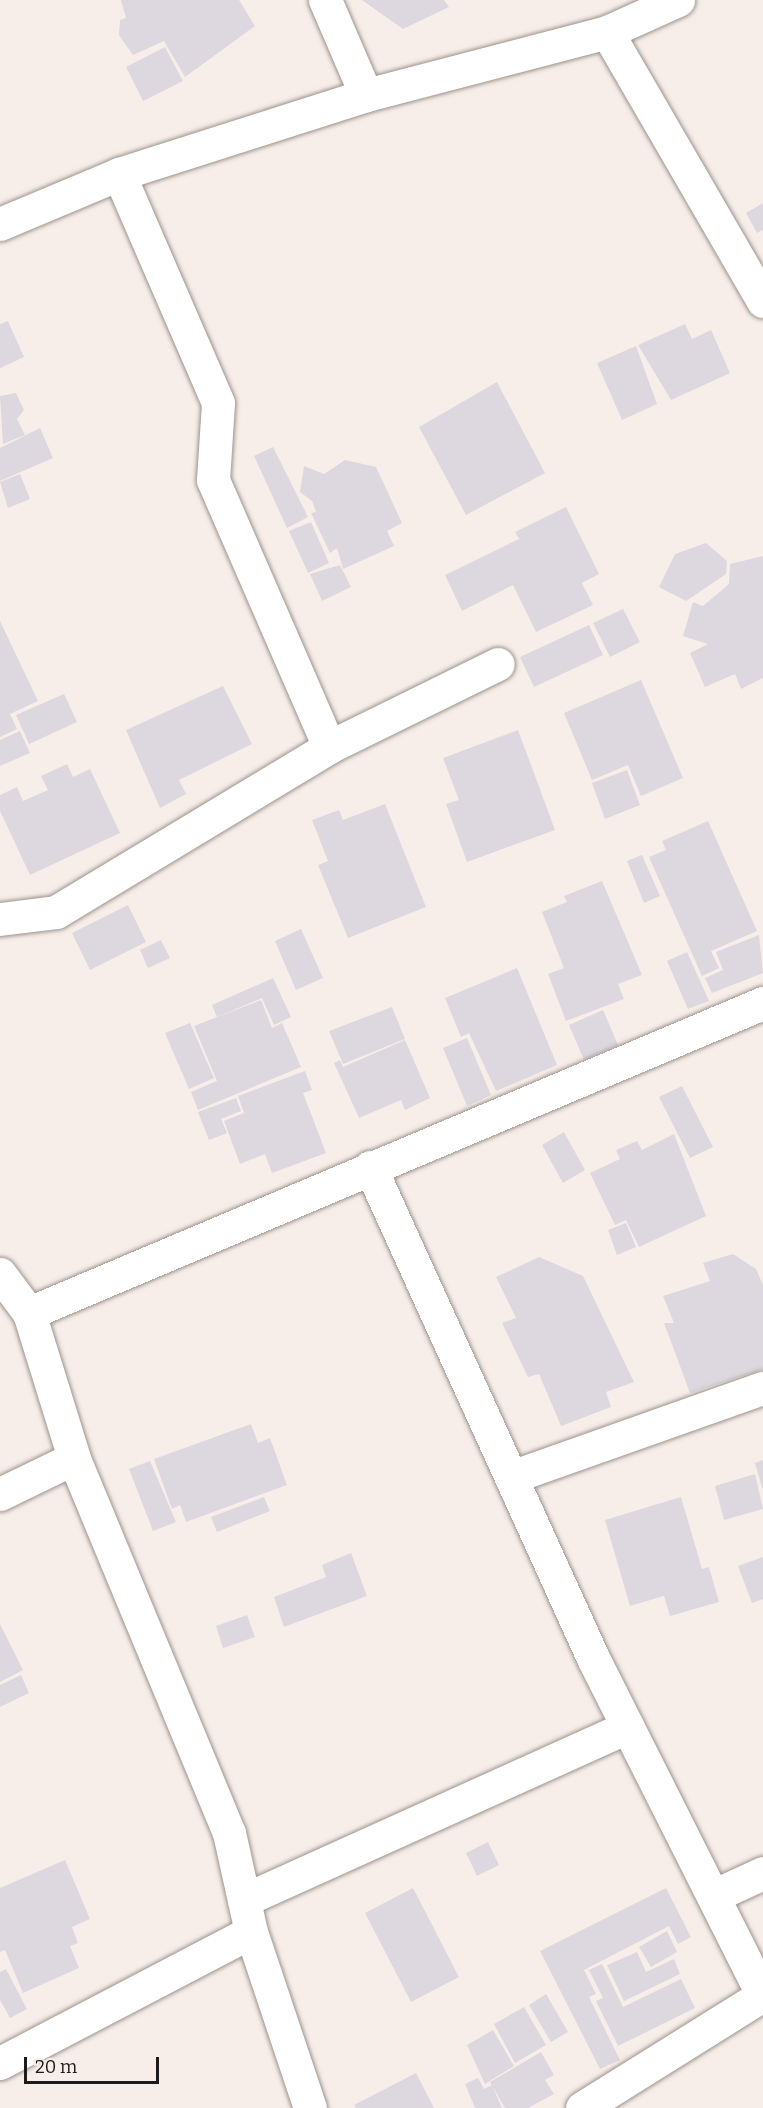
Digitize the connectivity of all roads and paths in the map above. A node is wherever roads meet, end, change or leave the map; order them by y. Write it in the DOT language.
graph roads {
  1 [pos="325,0"];
  2 [pos="678,0"];
  3 [pos="607,32"];
  4 [pos="366,95"];
  5 [pos="120,174"];
  6 [pos="0,224"];
  7 [pos="763,302"];
  8 [pos="498,664"];
  9 [pos="329,747"];
  10 [pos="0,919"];
  11 [pos="763,1003"];
  12 [pos="370,1167"];
  13 [pos="0,1274"];
  14 [pos="29,1313"];
  15 [pos="763,1388"];
  16 [pos="74,1458"];
  17 [pos="511,1477"];
  18 [pos="0,1494"];
  19 [pos="628,1727"];
  20 [pos="763,1873"];
  21 [pos="713,1896"];
  22 [pos="244,1900"];
  23 [pos="251,1932"];
  24 [pos="763,1996"];
  25 [pos="0,2063"];
  26 [pos="310,2108"];
  27 [pos="582,2108"];
  1 -- 4 [label="street"];
  2 -- 3 [label="street"];
  3 -- 4 [label="street"];
  3 -- 7 [label="street"];
  4 -- 5 [label="street"];
  5 -- 6 [label="street"];
  5 -- 9 [label="street"];
  8 -- 9 [label="street"];
  9 -- 10 [label="street"];
  11 -- 12 [label="street"];
  12 -- 14 [label="street"];
  12 -- 17 [label="street"];
  13 -- 14 [label="street"];
  14 -- 16 [label="street"];
  15 -- 17 [label="street"];
  16 -- 18 [label="street"];
  16 -- 22 [label="street"];
  17 -- 19 [label="street"];
  19 -- 21 [label="street"];
  19 -- 22 [label="street"];
  20 -- 21 [label="street"];
  21 -- 24 [label="street"];
  22 -- 23 [label="street"];
  23 -- 25 [label="street"];
  23 -- 26 [label="street"];
  24 -- 27 [label="street"];
}
